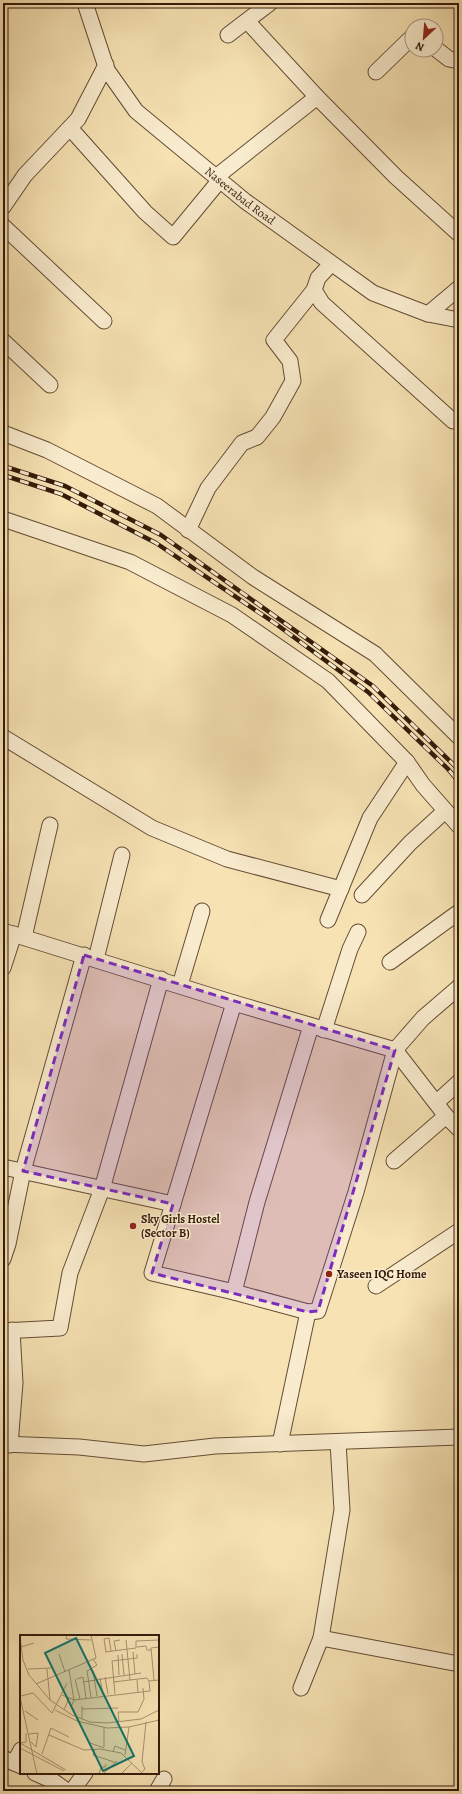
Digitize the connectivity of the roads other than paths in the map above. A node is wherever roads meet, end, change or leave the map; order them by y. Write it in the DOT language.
graph roads {
  1 [pos="85,3"];
  2 [pos="270,3"];
  3 [pos="247,20"];
  4 [pos="228,35"];
  5 [pos="404,45"];
  6 [pos="444,55"];
  7 [pos="459,61"];
  8 [pos="106,65"];
  9 [pos="376,72"];
  10 [pos="317,97"];
  11 [pos="70,128"];
  12 [pos="218,178"];
  13 [pos="3,207"];
  14 [pos="3,226"];
  15 [pos="459,234"];
  16 [pos="331,264"];
  17 [pos="459,288"];
  18 [pos="314,290"];
  19 [pos="428,314"];
  20 [pos="459,320"];
  21 [pos="104,321"];
  22 [pos="3,341"];
  23 [pos="50,385"];
  24 [pos="453,421"];
  25 [pos="3,433"];
  26 [pos="3,519"];
  27 [pos="188,530"];
  28 [pos="3,737"];
  29 [pos="459,737"];
  30 [pos="407,762"];
  31 [pos="445,811"];
  32 [pos="50,825"];
  33 [pos="459,826"];
  34 [pos="122,855"];
  35 [pos="341,889"];
  36 [pos="362,895"];
  37 [pos="202,910"];
  38 [pos="459,912"];
  39 [pos="328,920"];
  40 [pos="358,932"];
  41 [pos="14,934"];
  42 [pos="90,957"];
  43 [pos="390,962"];
  44 [pos="3,968"];
  45 [pos="161,979"];
  46 [pos="180,985"];
  47 [pos="459,987"];
  48 [pos="234,1003"];
  49 [pos="318,1028"];
  50 [pos="395,1050"];
  51 [pos="459,1082"];
  52 [pos="437,1102"];
  53 [pos="446,1116"];
  54 [pos="459,1129"];
  55 [pos="394,1161"];
  56 [pos="3,1167"];
  57 [pos="23,1171"];
  58 [pos="102,1190"];
  59 [pos="173,1204"];
  60 [pos="459,1231"];
  61 [pos="5,1243"];
  62 [pos="3,1259"];
  63 [pos="376,1286"];
  64 [pos="234,1292"];
  65 [pos="308,1312"];
  66 [pos="7,1330"];
  67 [pos="459,1437"];
  68 [pos="338,1442"];
  69 [pos="280,1444"];
  70 [pos="6,1445"];
  71 [pos="321,1638"];
  72 [pos="459,1664"];
  73 [pos="301,1688"];
  74 [pos="37,1774"];
  75 [pos="84,1774"];
  76 [pos="67,1791"];
  77 [pos="72,1791"];
  1 -- 8 [label="street, Naseerabad Road"];
  2 -- 3 [label="street"];
  3 -- 4 [label="street"];
  3 -- 10 [label="street"];
  5 -- 9 [label="street"];
  6 -- 7 [label="street"];
  8 -- 11 [label="street"];
  8 -- 12 [label="street, Naseerabad Road"];
  10 -- 12 [label="street"];
  10 -- 15 [label="street"];
  11 -- 12 [label="street"];
  11 -- 13 [label="street"];
  12 -- 16 [label="street, Naseerabad Road"];
  14 -- 21 [label="street"];
  16 -- 18 [label="street"];
  16 -- 19 [label="street, Naseerabad Road"];
  17 -- 19 [label="street"];
  18 -- 24 [label="street"];
  18 -- 27 [label="street"];
  19 -- 20 [label="street, Naseerabad Road"];
  22 -- 23 [label="street"];
  25 -- 27 [label="street"];
  26 -- 30 [label="street"];
  27 -- 29 [label="street"];
  28 -- 35 [label="street"];
  30 -- 31 [label="street"];
  30 -- 35 [label="street"];
  31 -- 33 [label="street"];
  31 -- 36 [label="street"];
  32 -- 41 [label="street"];
  34 -- 42 [label="street"];
  35 -- 39 [label="street"];
  37 -- 46 [label="street"];
  38 -- 43 [label="street"];
  40 -- 49 [label="street"];
  41 -- 42 [label="street"];
  41 -- 44 [label="street"];
  42 -- 45 [label="street"];
  42 -- 57 [label="street"];
  45 -- 46 [label="street"];
  45 -- 58 [label="street"];
  46 -- 48 [label="street"];
  47 -- 50 [label="street"];
  48 -- 49 [label="street"];
  48 -- 59 [label="street"];
  49 -- 50 [label="street"];
  49 -- 64 [label="street"];
  50 -- 52 [label="street"];
  50 -- 65 [label="street"];
  51 -- 52 [label="street"];
  52 -- 53 [label="street"];
  53 -- 54 [label="street"];
  53 -- 55 [label="street"];
  56 -- 57 [label="street"];
  57 -- 58 [label="street"];
  57 -- 61 [label="street"];
  58 -- 59 [label="street"];
  58 -- 66 [label="street"];
  59 -- 64 [label="street"];
  60 -- 63 [label="street"];
  61 -- 62 [label="street"];
  64 -- 65 [label="street"];
  65 -- 69 [label="street"];
  66 -- 70 [label="street"];
  67 -- 68 [label="street"];
  68 -- 69 [label="street"];
  68 -- 71 [label="street"];
  69 -- 70 [label="street"];
  71 -- 72 [label="street"];
  71 -- 73 [label="street"];
  74 -- 76 [label="street"];
  75 -- 77 [label="street"];
}
